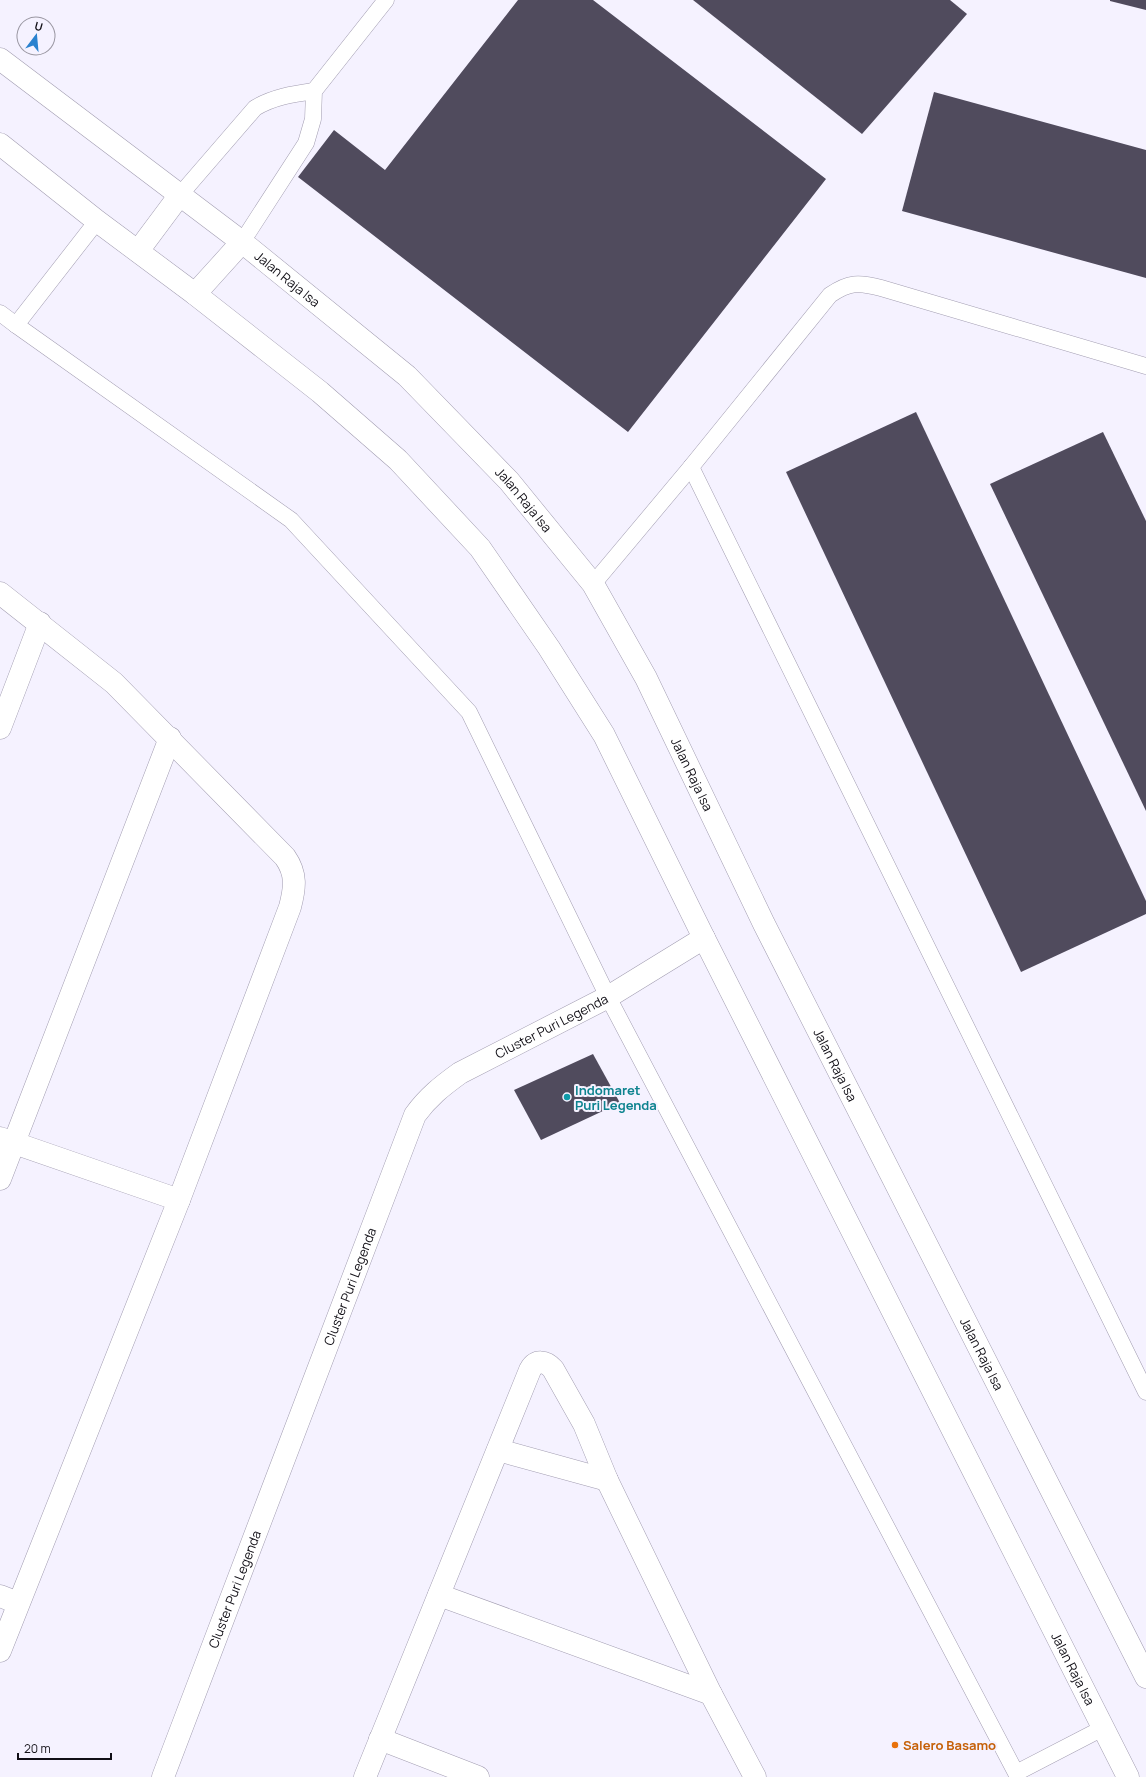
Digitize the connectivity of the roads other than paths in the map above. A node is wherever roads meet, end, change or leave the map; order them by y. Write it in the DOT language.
graph roads {
  1 [pos="386,0"];
  2 [pos="0,59"];
  3 [pos="314,91"];
  4 [pos="0,144"];
  5 [pos="180,196"];
  6 [pos="97,221"];
  7 [pos="242,242"];
  8 [pos="138,251"];
  9 [pos="195,294"];
  10 [pos="0,313"];
  11 [pos="16,325"];
  12 [pos="1146,366"];
  13 [pos="692,466"];
  14 [pos="593,584"];
  15 [pos="0,593"];
  16 [pos="40,623"];
  17 [pos="0,728"];
  18 [pos="170,738"];
  19 [pos="704,938"];
  20 [pos="608,997"];
  21 [pos="7,1141"];
  22 [pos="0,1179"];
  23 [pos="179,1200"];
  24 [pos="1146,1392"];
  25 [pos="498,1450"];
  26 [pos="607,1480"];
  27 [pos="439,1595"];
  28 [pos="9,1599"];
  29 [pos="0,1651"];
  30 [pos="1146,1677"];
  31 [pos="711,1694"];
  32 [pos="1103,1728"];
  33 [pos="380,1739"];
  34 [pos="1016,1775"];
  35 [pos="163,1777"];
  36 [pos="365,1777"];
  37 [pos="478,1777"];
  38 [pos="755,1777"];
  39 [pos="1128,1777"];
  1 -- 3 [label="lane"];
  2 -- 5 [label="street, Jalan Raja Isa"];
  3 -- 5 [label="lane"];
  3 -- 7 [label="lane"];
  4 -- 6 [label="street, Jalan Raja Isa"];
  5 -- 7 [label="street, Jalan Raja Isa"];
  5 -- 8 [label="street"];
  6 -- 8 [label="street, Jalan Raja Isa"];
  6 -- 11 [label="lane"];
  7 -- 9 [label="street"];
  7 -- 14 [label="street, Jalan Raja Isa"];
  8 -- 9 [label="street, Jalan Raja Isa"];
  9 -- 19 [label="street, Jalan Raja Isa"];
  10 -- 11 [label="lane"];
  11 -- 20 [label="lane"];
  12 -- 13 [label="lane"];
  13 -- 14 [label="lane"];
  13 -- 24 [label="lane"];
  14 -- 30 [label="street, Jalan Raja Isa"];
  15 -- 16 [label="street"];
  16 -- 17 [label="street"];
  16 -- 18 [label="street"];
  18 -- 21 [label="street"];
  18 -- 23 [label="street"];
  19 -- 20 [label="street, Cluster Puri Legenda"];
  19 -- 32 [label="street, Jalan Raja Isa"];
  20 -- 34 [label="lane"];
  20 -- 35 [label="street, Cluster Puri Legenda"];
  21 -- 22 [label="street"];
  21 -- 23 [label="street"];
  23 -- 28 [label="street"];
  25 -- 26 [label="street"];
  25 -- 26 [label="street"];
  25 -- 27 [label="street"];
  26 -- 31 [label="street"];
  27 -- 31 [label="street"];
  27 -- 33 [label="street"];
  28 -- 29 [label="street"];
  31 -- 38 [label="street"];
  32 -- 34 [label="lane"];
  32 -- 39 [label="street, Jalan Raja Isa"];
  33 -- 36 [label="street"];
  33 -- 37 [label="street"];
}
